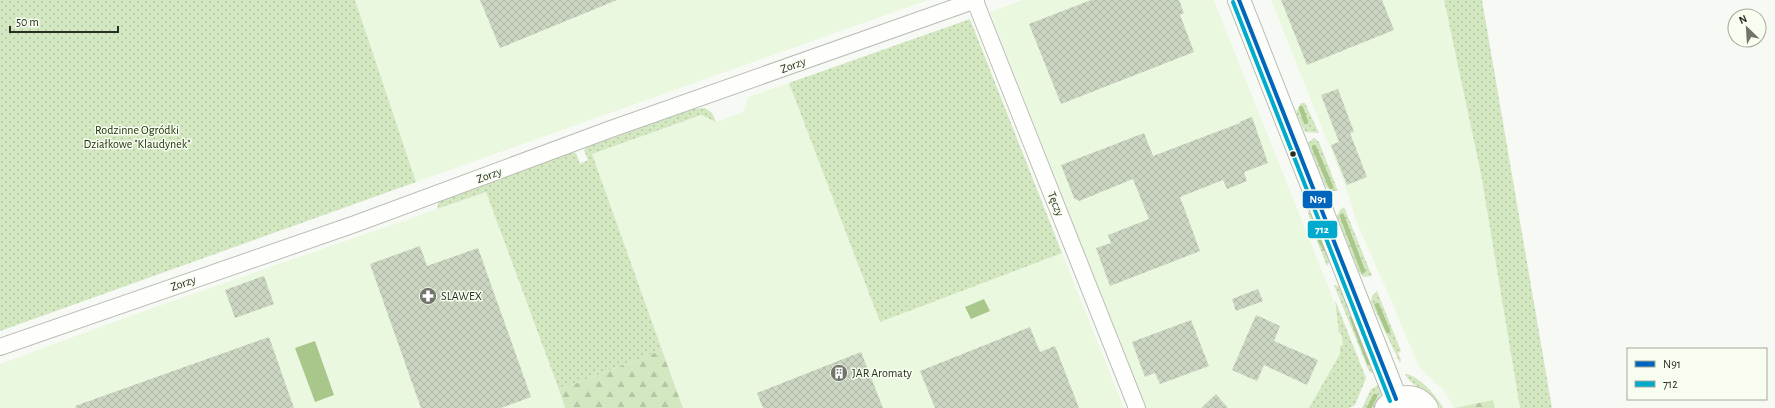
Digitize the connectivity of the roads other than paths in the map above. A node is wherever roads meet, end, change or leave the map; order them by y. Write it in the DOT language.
graph roads {
  1 [pos="976,0"];
  2 [pos="1240,1"];
  3 [pos="0,347"];
  4 [pos="1391,403"];
  5 [pos="1137,408"];
  6 [pos="1427,408"];
  1 -- 3 [label="street, Zorzy"];
  1 -- 5 [label="street, Tęczy"];
  2 -- 4 [label="main road"];
  4 -- 6 [label="main road"];
}
